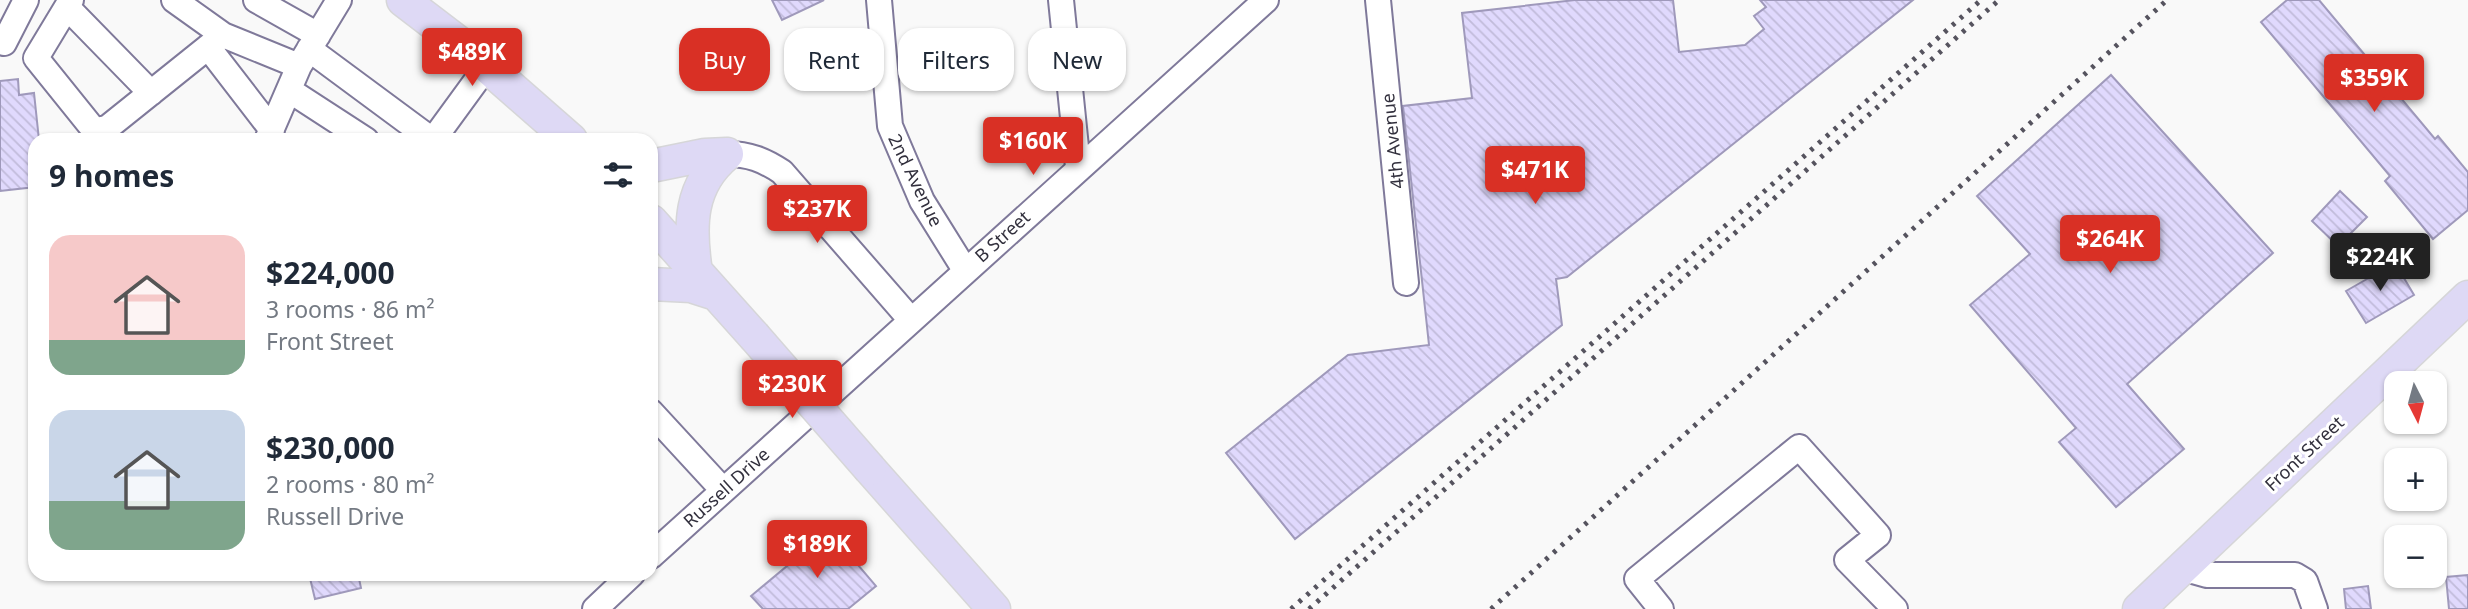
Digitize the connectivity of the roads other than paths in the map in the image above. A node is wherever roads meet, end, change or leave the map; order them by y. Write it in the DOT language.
graph roads {
  1 [pos="26,0"];
  2 [pos="174,0"];
  3 [pos="256,0"];
  4 [pos="339,0"];
  5 [pos="403,0"];
  6 [pos="879,0"];
  7 [pos="1061,0"];
  8 [pos="1266,0"];
  9 [pos="1378,0"];
  10 [pos="69,4"];
  11 [pos="215,41"];
  12 [pos="2,42"];
  13 [pos="308,50"];
  14 [pos="36,58"];
  15 [pos="487,66"];
  16 [pos="289,90"];
  17 [pos="151,93"];
  18 [pos="269,133"];
  19 [pos="271,133"];
  20 [pos="355,133"];
  21 [pos="422,133"];
  22 [pos="437,133"];
  23 [pos="563,133"];
  24 [pos="727,154"];
  25 [pos="658,165"];
  26 [pos="1078,167"];
  27 [pos="658,229"];
  28 [pos="965,270"];
  29 [pos="706,283"];
  30 [pos="1406,283"];
  31 [pos="658,284"];
  32 [pos="2468,297"];
  33 [pos="912,320"];
  34 [pos="834,392"];
  35 [pos="658,420"];
  36 [pos="722,489"];
  37 [pos="658,549"];
  38 [pos="2182,568"];
  39 [pos="625,581"];
  40 [pos="596,609"];
  41 [pos="994,609"];
  42 [pos="1661,609"];
  43 [pos="1895,609"];
  44 [pos="2139,609"];
  45 [pos="2315,609"];
  1 -- 12 [label="street"];
  2 -- 11 [label="street"];
  3 -- 13 [label="street"];
  4 -- 13 [label="street"];
  5 -- 15 [label="main road"];
  6 -- 28 [label="street, 2nd Avenue"];
  7 -- 26 [label="street"];
  8 -- 26 [label="street, B Street"];
  9 -- 30 [label="street, 4th Avenue"];
  10 -- 14 [label="street"];
  10 -- 17 [label="street"];
  11 -- 13 [label="street"];
  11 -- 17 [label="street"];
  11 -- 18 [label="street"];
  12 -- 14 [label="street"];
  13 -- 16 [label="street"];
  13 -- 21 [label="street"];
  14 -- 17 [label="street"];
  15 -- 22 [label="street"];
  15 -- 23 [label="main road"];
  16 -- 19 [label="street"];
  16 -- 20 [label="street"];
  24 -- 25 [label="main road"];
  24 -- 29 [label="main road"];
  24 -- 33 [label="street"];
  26 -- 28 [label="street, B Street"];
  27 -- 29 [label="main road"];
  28 -- 33 [label="street, B Street"];
  29 -- 31 [label="main road"];
  29 -- 41 [label="main road, bridge"];
  32 -- 38 [label="main road, Front Street"];
  33 -- 34 [label="street, B Street"];
  34 -- 36 [label="street, Russell Drive"];
  35 -- 36 [label="street"];
  36 -- 37 [label="street, Russell Drive"];
  38 -- 44 [label="main road, Front Street"];
  38 -- 45 [label="street"];
  39 -- 40 [label="street"];
  42 -- 43 [label="street"];
}
